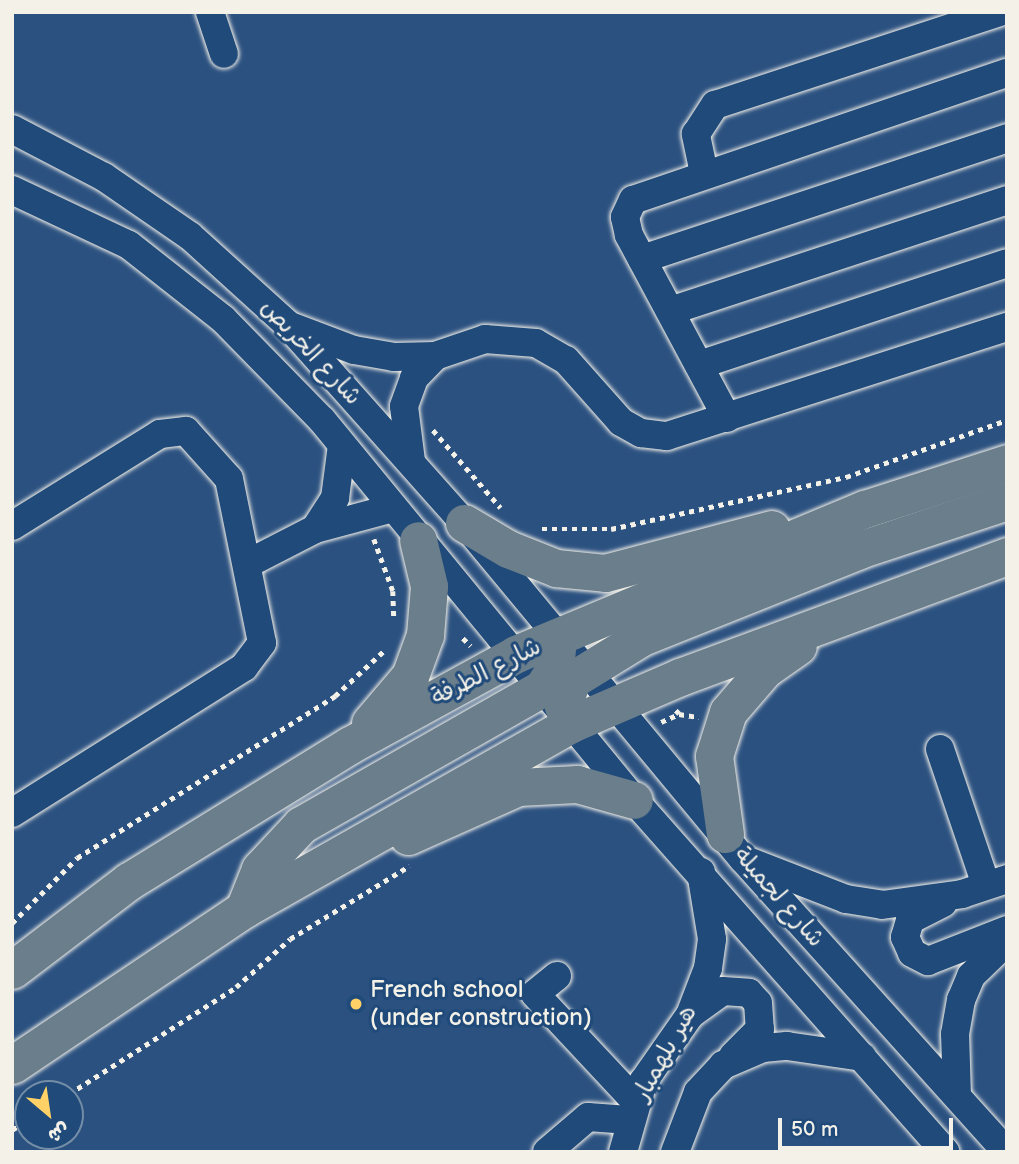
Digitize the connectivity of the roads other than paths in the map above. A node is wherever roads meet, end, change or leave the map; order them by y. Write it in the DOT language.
graph roads {
  1 [pos="210,12"];
  2 [pos="999,12"];
  3 [pos="224,54"];
  4 [pos="1007,73"];
  5 [pos="12,129"];
  6 [pos="1007,138"];
  7 [pos="704,173"];
  8 [pos="12,190"];
  9 [pos="1007,200"];
  10 [pos="642,259"];
  11 [pos="1007,263"];
  12 [pos="670,311"];
  13 [pos="288,324"];
  14 [pos="1007,327"];
  15 [pos="435,356"];
  16 [pos="699,365"];
  17 [pos="727,418"];
  18 [pos="342,445"];
  19 [pos="411,462"];
  20 [pos="1007,463"];
  21 [pos="1007,501"];
  22 [pos="394,508"];
  23 [pos="865,509"];
  24 [pos="464,523"];
  25 [pos="12,526"];
  26 [pos="315,529"];
  27 [pos="418,540"];
  28 [pos="1007,556"];
  29 [pos="247,564"];
  30 [pos="868,606"];
  31 [pos="556,637"];
  32 [pos="516,654"];
  33 [pos="583,671"];
  34 [pos="542,688"];
  35 [pos="612,706"];
  36 [pos="572,724"];
  37 [pos="350,745"];
  38 [pos="940,749"];
  39 [pos="634,800"];
  40 [pos="12,813"];
  41 [pos="362,839"];
  42 [pos="734,847"];
  43 [pos="701,872"];
  44 [pos="985,886"];
  45 [pos="244,909"];
  46 [pos="1007,930"];
  47 [pos="1007,942"];
  48 [pos="20,958"];
  49 [pos="557,976"];
  50 [pos="690,1015"];
  51 [pos="862,1057"];
  52 [pos="12,1065"];
  53 [pos="723,1065"];
  54 [pos="957,1097"];
  55 [pos="633,1111"];
  56 [pos="559,1146"];
  57 [pos="623,1152"];
  58 [pos="675,1152"];
  59 [pos="945,1152"];
  60 [pos="1007,1152"];
  1 -- 3 [label="street"];
  2 -- 7 [label="street"];
  4 -- 7 [label="street"];
  5 -- 13 [label="street, شارع الخريص"];
  6 -- 10 [label="street"];
  7 -- 10 [label="street"];
  8 -- 18 [label="street, شارع الخريص"];
  9 -- 12 [label="street"];
  10 -- 12 [label="street"];
  11 -- 16 [label="street"];
  12 -- 16 [label="street"];
  13 -- 15 [label="street"];
  13 -- 19 [label="street, شارع الخريص"];
  14 -- 17 [label="street"];
  15 -- 17 [label="street"];
  15 -- 19 [label="street"];
  16 -- 17 [label="street"];
  18 -- 22 [label="street, شارع الخريص"];
  18 -- 26 [label="street"];
  19 -- 24 [label="street, شارع الخريص"];
  20 -- 23 [label="main road, شارع الطرفة"];
  21 -- 33 [label="main road"];
  22 -- 26 [label="street"];
  22 -- 27 [label="street, شارع الخريص"];
  23 -- 24 [label="main road"];
  23 -- 31 [label="main road, شارع الطرفة"];
  24 -- 31 [label="street, شارع الخريص"];
  25 -- 29 [label="street"];
  26 -- 29 [label="street"];
  27 -- 32 [label="street, شارع الخريص"];
  27 -- 37 [label="main road"];
  28 -- 30 [label="main road"];
  29 -- 40 [label="street"];
  30 -- 35 [label="main road"];
  30 -- 42 [label="main road"];
  31 -- 32 [label="main road, شارع الطرفة"];
  31 -- 33 [label="street, شارع لجميلة"];
  31 -- 34 [label="main road"];
  32 -- 34 [label="street, شارع لجميلة"];
  32 -- 37 [label="main road, شارع الطرفة"];
  33 -- 35 [label="street, شارع لجميلة"];
  33 -- 36 [label="main road"];
  34 -- 36 [label="street, شارع لجميلة"];
  34 -- 45 [label="main road"];
  35 -- 36 [label="main road"];
  35 -- 42 [label="street, شارع لجميلة"];
  36 -- 39 [label="street, شارع لجميلة"];
  36 -- 41 [label="main road"];
  37 -- 48 [label="main road, شارع الطرفة"];
  38 -- 44 [label="street"];
  39 -- 41 [label="main road"];
  39 -- 43 [label="street, شارع لجميلة"];
  41 -- 45 [label="main road"];
  42 -- 44 [label="street"];
  42 -- 54 [label="street, شارع لجميلة"];
  43 -- 50 [label="street, هير بلهمبار"];
  43 -- 51 [label="street, شارع لجميلة"];
  44 -- 46 [label="street"];
  45 -- 52 [label="main road"];
  47 -- 54 [label="street"];
  49 -- 55 [label="street"];
  50 -- 53 [label="street"];
  50 -- 55 [label="street, هير بلهمبار"];
  51 -- 53 [label="street, هير بلهمبار"];
  51 -- 59 [label="street, شارع لجميلة"];
  53 -- 58 [label="street, هير بلهمبار"];
  54 -- 60 [label="street, شارع لجميلة"];
  55 -- 56 [label="street"];
  55 -- 57 [label="street, هير بلهمبار"];
}
